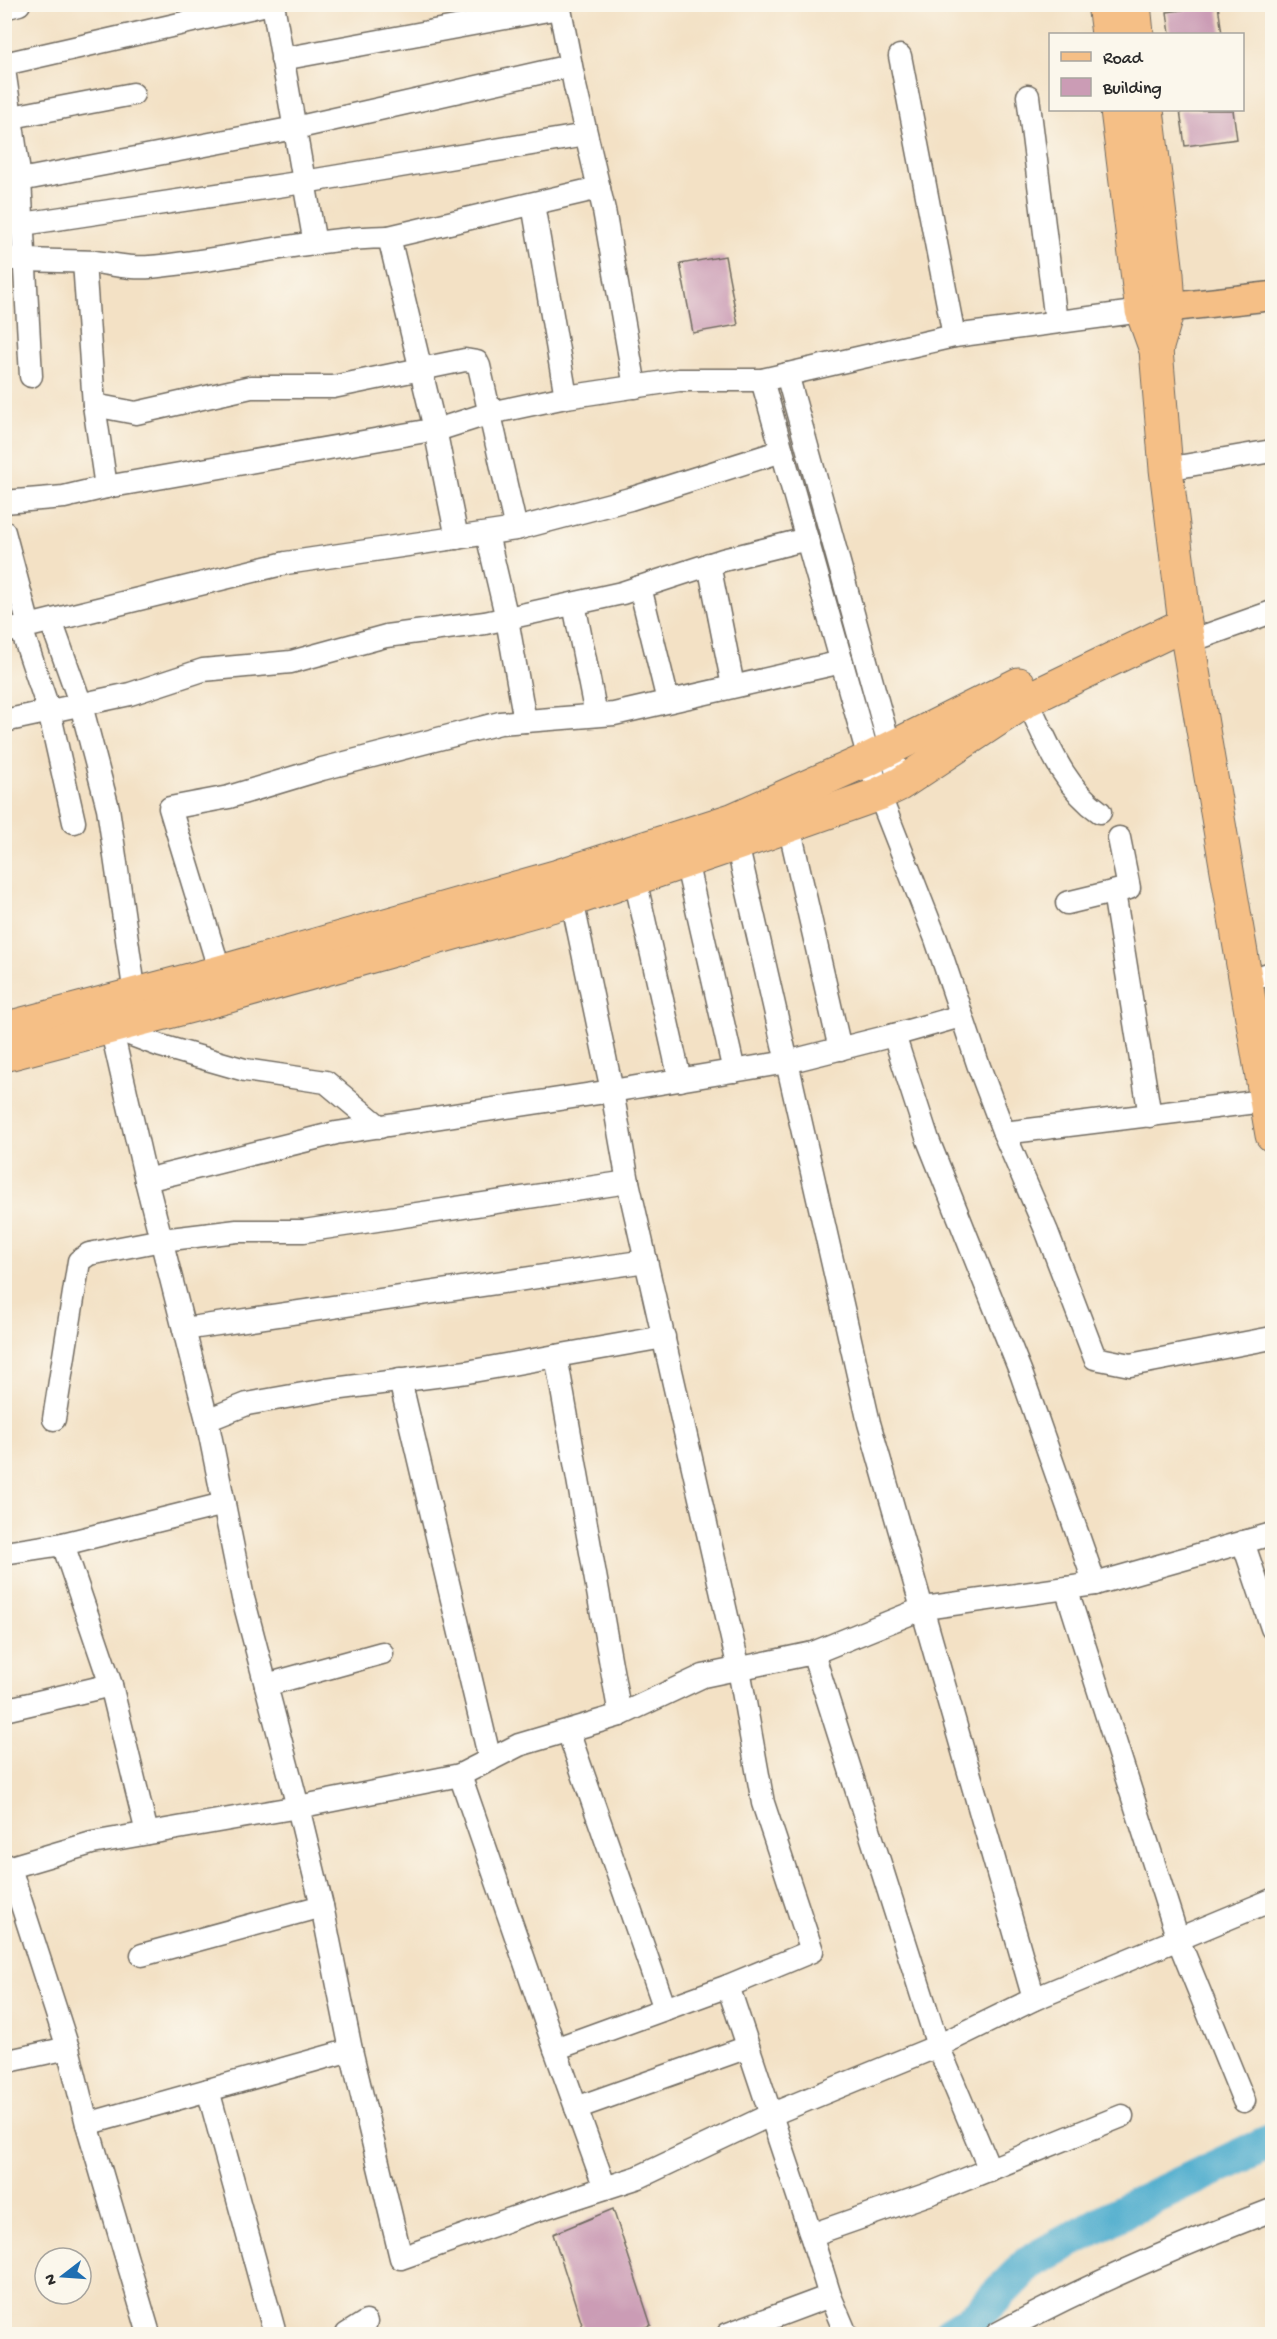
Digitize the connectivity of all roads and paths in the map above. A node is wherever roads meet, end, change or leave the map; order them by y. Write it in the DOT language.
graph roads {
  1 [pos="19,4"];
  2 [pos="267,4"];
  3 [pos="273,4"];
  4 [pos="1104,4"];
  5 [pos="1134,4"];
  6 [pos="559,6"];
  7 [pos="4,8"];
  8 [pos="1108,33"];
  9 [pos="1137,33"];
  10 [pos="900,56"];
  11 [pos="282,59"];
  12 [pos="4,64"];
  13 [pos="570,66"];
  14 [pos="4,69"];
  15 [pos="133,94"];
  16 [pos="1028,96"];
  17 [pos="1117,111"];
  18 [pos="1147,111"];
  19 [pos="12,117"];
  20 [pos="295,128"];
  21 [pos="586,135"];
  22 [pos="20,180"];
  23 [pos="304,182"];
  24 [pos="599,188"];
  25 [pos="533,204"];
  26 [pos="23,224"];
  27 [pos="390,237"];
  28 [pos="315,244"];
  29 [pos="15,260"];
  30 [pos="84,262"];
  31 [pos="1272,296"];
  32 [pos="1156,309"];
  33 [pos="1056,322"];
  34 [pos="954,336"];
  35 [pos="421,368"];
  36 [pos="787,374"];
  37 [pos="31,376"];
  38 [pos="762,380"];
  39 [pos="635,387"];
  40 [pos="566,397"];
  41 [pos="94,405"];
  42 [pos="490,413"];
  43 [pos="435,429"];
  44 [pos="782,451"];
  45 [pos="1272,451"];
  46 [pos="1166,469"];
  47 [pos="106,487"];
  48 [pos="4,502"];
  49 [pos="516,529"];
  50 [pos="4,532"];
  51 [pos="487,534"];
  52 [pos="458,538"];
  53 [pos="807,539"];
  54 [pos="709,564"];
  55 [pos="640,587"];
  56 [pos="573,604"];
  57 [pos="1272,612"];
  58 [pos="507,619"];
  59 [pos="1185,623"];
  60 [pos="26,627"];
  61 [pos="842,662"];
  62 [pos="733,686"];
  63 [pos="1027,700"];
  64 [pos="668,701"];
  65 [pos="81,705"];
  66 [pos="49,711"];
  67 [pos="596,715"];
  68 [pos="4,721"];
  69 [pos="525,721"];
  70 [pos="879,753"];
  71 [pos="889,789"];
  72 [pos="1100,812"];
  73 [pos="74,822"];
  74 [pos="789,826"];
  75 [pos="1119,838"];
  76 [pos="737,844"];
  77 [pos="686,861"];
  78 [pos="635,879"];
  79 [pos="1114,892"];
  80 [pos="572,900"];
  81 [pos="1066,903"];
  82 [pos="220,972"];
  83 [pos="1259,977"];
  84 [pos="117,1008"];
  85 [pos="962,1016"];
  86 [pos="4,1029"];
  87 [pos="894,1035"];
  88 [pos="840,1049"];
  89 [pos="4,1055"];
  90 [pos="787,1062"];
  91 [pos="734,1071"];
  92 [pos="680,1080"];
  93 [pos="612,1091"];
  94 [pos="1270,1101"];
  95 [pos="1150,1116"];
  96 [pos="380,1127"];
  97 [pos="1004,1133"];
  98 [pos="1272,1135"];
  99 [pos="146,1180"];
  100 [pos="628,1182"];
  101 [pos="162,1240"];
  102 [pos="646,1262"];
  103 [pos="184,1329"];
  104 [pos="664,1337"];
  105 [pos="1272,1338"];
  106 [pos="556,1356"];
  107 [pos="400,1380"];
  108 [pos="54,1419"];
  109 [pos="207,1420"];
  110 [pos="224,1503"];
  111 [pos="1272,1534"];
  112 [pos="1243,1542"];
  113 [pos="63,1544"];
  114 [pos="4,1553"];
  115 [pos="1095,1584"];
  116 [pos="1066,1588"];
  117 [pos="924,1608"];
  118 [pos="1272,1628"];
  119 [pos="382,1653"];
  120 [pos="813,1653"];
  121 [pos="739,1669"];
  122 [pos="111,1685"];
  123 [pos="266,1685"];
  124 [pos="4,1710"];
  125 [pos="620,1715"];
  126 [pos="568,1731"];
  127 [pos="490,1760"];
  128 [pos="460,1776"];
  129 [pos="298,1807"];
  130 [pos="147,1833"];
  131 [pos="7,1869"];
  132 [pos="1272,1900"];
  133 [pos="322,1906"];
  134 [pos="1178,1939"];
  135 [pos="142,1955"];
  136 [pos="728,1986"];
  137 [pos="1034,1999"];
  138 [pos="665,2009"];
  139 [pos="938,2046"];
  140 [pos="748,2047"];
  141 [pos="68,2048"];
  142 [pos="555,2049"];
  143 [pos="351,2050"];
  144 [pos="4,2062"];
  145 [pos="208,2090"];
  146 [pos="1244,2101"];
  147 [pos="576,2108"];
  148 [pos="770,2115"];
  149 [pos="1122,2116"];
  150 [pos="87,2124"];
  151 [pos="990,2170"];
  152 [pos="604,2188"];
  153 [pos="1272,2210"];
  154 [pos="811,2235"];
  155 [pos="830,2296"];
  156 [pos="366,2322"];
  157 [pos="149,2334"];
  158 [pos="275,2334"];
  159 [pos="347,2334"];
  160 [pos="728,2334"];
  161 [pos="846,2334"];
  162 [pos="997,2334"];
  1 -- 7 [label="street"];
  2 -- 12 [label="street"];
  3 -- 11 [label="street"];
  4 -- 8 [label="highway"];
  5 -- 9 [label="highway"];
  6 -- 11 [label="street"];
  6 -- 13 [label="street"];
  10 -- 34 [label="street"];
  11 -- 20 [label="street"];
  13 -- 20 [label="street"];
  13 -- 21 [label="street"];
  14 -- 19 [label="street"];
  15 -- 19 [label="street"];
  16 -- 33 [label="street"];
  17 -- 32 [label="highway"];
  18 -- 32 [label="highway"];
  19 -- 22 [label="street"];
  20 -- 22 [label="street"];
  20 -- 23 [label="street"];
  21 -- 23 [label="street"];
  21 -- 24 [label="street"];
  22 -- 26 [label="street"];
  23 -- 26 [label="street"];
  23 -- 28 [label="street"];
  24 -- 25 [label="street"];
  24 -- 39 [label="street"];
  25 -- 27 [label="street"];
  25 -- 40 [label="street"];
  26 -- 29 [label="street"];
  27 -- 28 [label="street"];
  27 -- 35 [label="street"];
  28 -- 30 [label="street"];
  29 -- 30 [label="street"];
  29 -- 37 [label="street"];
  30 -- 41 [label="street"];
  31 -- 32 [label="main road"];
  32 -- 33 [label="street"];
  32 -- 46 [label="highway"];
  33 -- 34 [label="street"];
  34 -- 36 [label="street"];
  35 -- 41 [label="street"];
  35 -- 42 [label="street"];
  35 -- 43 [label="street"];
  36 -- 38 [label="street"];
  36 -- 70 [label="street"];
  38 -- 39 [label="street"];
  38 -- 44 [label="street"];
  39 -- 40 [label="street"];
  40 -- 42 [label="street"];
  41 -- 47 [label="street"];
  42 -- 43 [label="street"];
  42 -- 49 [label="street"];
  43 -- 47 [label="street"];
  43 -- 52 [label="street"];
  44 -- 49 [label="street"];
  44 -- 53 [label="street"];
  45 -- 46 [label="street"];
  46 -- 59 [label="highway"];
  47 -- 48 [label="street"];
  49 -- 51 [label="street"];
  50 -- 60 [label="street"];
  51 -- 52 [label="street"];
  51 -- 58 [label="street"];
  52 -- 60 [label="street"];
  53 -- 54 [label="street"];
  53 -- 61 [label="street"];
  54 -- 55 [label="street"];
  54 -- 62 [label="street"];
  55 -- 56 [label="street"];
  55 -- 64 [label="street"];
  56 -- 58 [label="street"];
  56 -- 67 [label="street"];
  57 -- 59 [label="street"];
  58 -- 65 [label="street"];
  58 -- 69 [label="street"];
  59 -- 63 [label="highway"];
  59 -- 70 [label="highway"];
  59 -- 83 [label="highway"];
  60 -- 65 [label="street"];
  60 -- 66 [label="street"];
  61 -- 62 [label="street"];
  61 -- 70 [label="street"];
  62 -- 64 [label="street"];
  63 -- 71 [label="highway"];
  63 -- 72 [label="street"];
  64 -- 67 [label="street"];
  65 -- 66 [label="street"];
  65 -- 84 [label="street"];
  66 -- 68 [label="street"];
  66 -- 73 [label="street"];
  67 -- 69 [label="street"];
  69 -- 82 [label="street"];
  70 -- 71 [label="street"];
  70 -- 82 [label="highway"];
  71 -- 74 [label="highway"];
  71 -- 85 [label="street"];
  74 -- 76 [label="highway"];
  74 -- 88 [label="street"];
  75 -- 79 [label="street"];
  76 -- 77 [label="highway"];
  76 -- 90 [label="street"];
  77 -- 78 [label="highway"];
  77 -- 91 [label="street"];
  78 -- 80 [label="highway"];
  78 -- 92 [label="street"];
  79 -- 81 [label="street"];
  79 -- 95 [label="street"];
  80 -- 84 [label="highway"];
  80 -- 93 [label="street"];
  82 -- 84 [label="highway"];
  83 -- 94 [label="highway"];
  84 -- 86 [label="highway"];
  84 -- 89 [label="highway"];
  84 -- 96 [label="street"];
  84 -- 99 [label="street"];
  85 -- 87 [label="street"];
  85 -- 97 [label="street"];
  87 -- 88 [label="street"];
  87 -- 115 [label="street"];
  88 -- 90 [label="street"];
  90 -- 91 [label="street"];
  90 -- 117 [label="street"];
  91 -- 92 [label="street"];
  92 -- 93 [label="street"];
  93 -- 96 [label="street"];
  93 -- 100 [label="street"];
  94 -- 95 [label="street"];
  94 -- 98 [label="highway"];
  95 -- 97 [label="street"];
  96 -- 99 [label="street"];
  97 -- 105 [label="street"];
  99 -- 101 [label="street"];
  100 -- 101 [label="street"];
  100 -- 102 [label="street"];
  101 -- 103 [label="street"];
  101 -- 108 [label="street"];
  102 -- 103 [label="street"];
  102 -- 104 [label="street"];
  103 -- 109 [label="street"];
  104 -- 106 [label="street"];
  104 -- 121 [label="street"];
  106 -- 107 [label="street"];
  106 -- 125 [label="street"];
  107 -- 109 [label="street"];
  107 -- 127 [label="street"];
  109 -- 110 [label="street"];
  110 -- 113 [label="street"];
  110 -- 123 [label="street"];
  111 -- 112 [label="street"];
  112 -- 115 [label="street"];
  112 -- 118 [label="street"];
  113 -- 114 [label="street"];
  113 -- 122 [label="street"];
  115 -- 116 [label="street"];
  116 -- 117 [label="street"];
  116 -- 134 [label="street"];
  117 -- 120 [label="street"];
  117 -- 137 [label="street"];
  119 -- 123 [label="street"];
  120 -- 121 [label="street"];
  120 -- 139 [label="street"];
  121 -- 125 [label="street"];
  121 -- 136 [label="street"];
  122 -- 124 [label="street"];
  122 -- 130 [label="street"];
  123 -- 129 [label="street"];
  125 -- 126 [label="street"];
  126 -- 127 [label="street"];
  126 -- 138 [label="street"];
  127 -- 128 [label="street"];
  128 -- 129 [label="street"];
  128 -- 142 [label="street"];
  129 -- 130 [label="street"];
  129 -- 133 [label="street"];
  130 -- 131 [label="street"];
  131 -- 141 [label="street"];
  132 -- 134 [label="street"];
  133 -- 135 [label="street"];
  133 -- 143 [label="street"];
  134 -- 137 [label="street"];
  134 -- 146 [label="street"];
  136 -- 138 [label="street"];
  136 -- 140 [label="street"];
  137 -- 139 [label="street"];
  138 -- 142 [label="street"];
  139 -- 148 [label="street"];
  139 -- 151 [label="street"];
  140 -- 147 [label="street"];
  140 -- 148 [label="street"];
  141 -- 144 [label="street"];
  141 -- 150 [label="street"];
  142 -- 147 [label="street"];
  143 -- 145 [label="street"];
  143 -- 152 [label="street"];
  145 -- 150 [label="street"];
  145 -- 158 [label="street"];
  147 -- 152 [label="street"];
  148 -- 152 [label="street"];
  148 -- 154 [label="street"];
  149 -- 151 [label="street"];
  150 -- 157 [label="street"];
  151 -- 154 [label="street"];
  153 -- 162 [label="street"];
  154 -- 155 [label="street"];
  155 -- 160 [label="street"];
  155 -- 161 [label="street"];
  156 -- 159 [label="street"];
}
